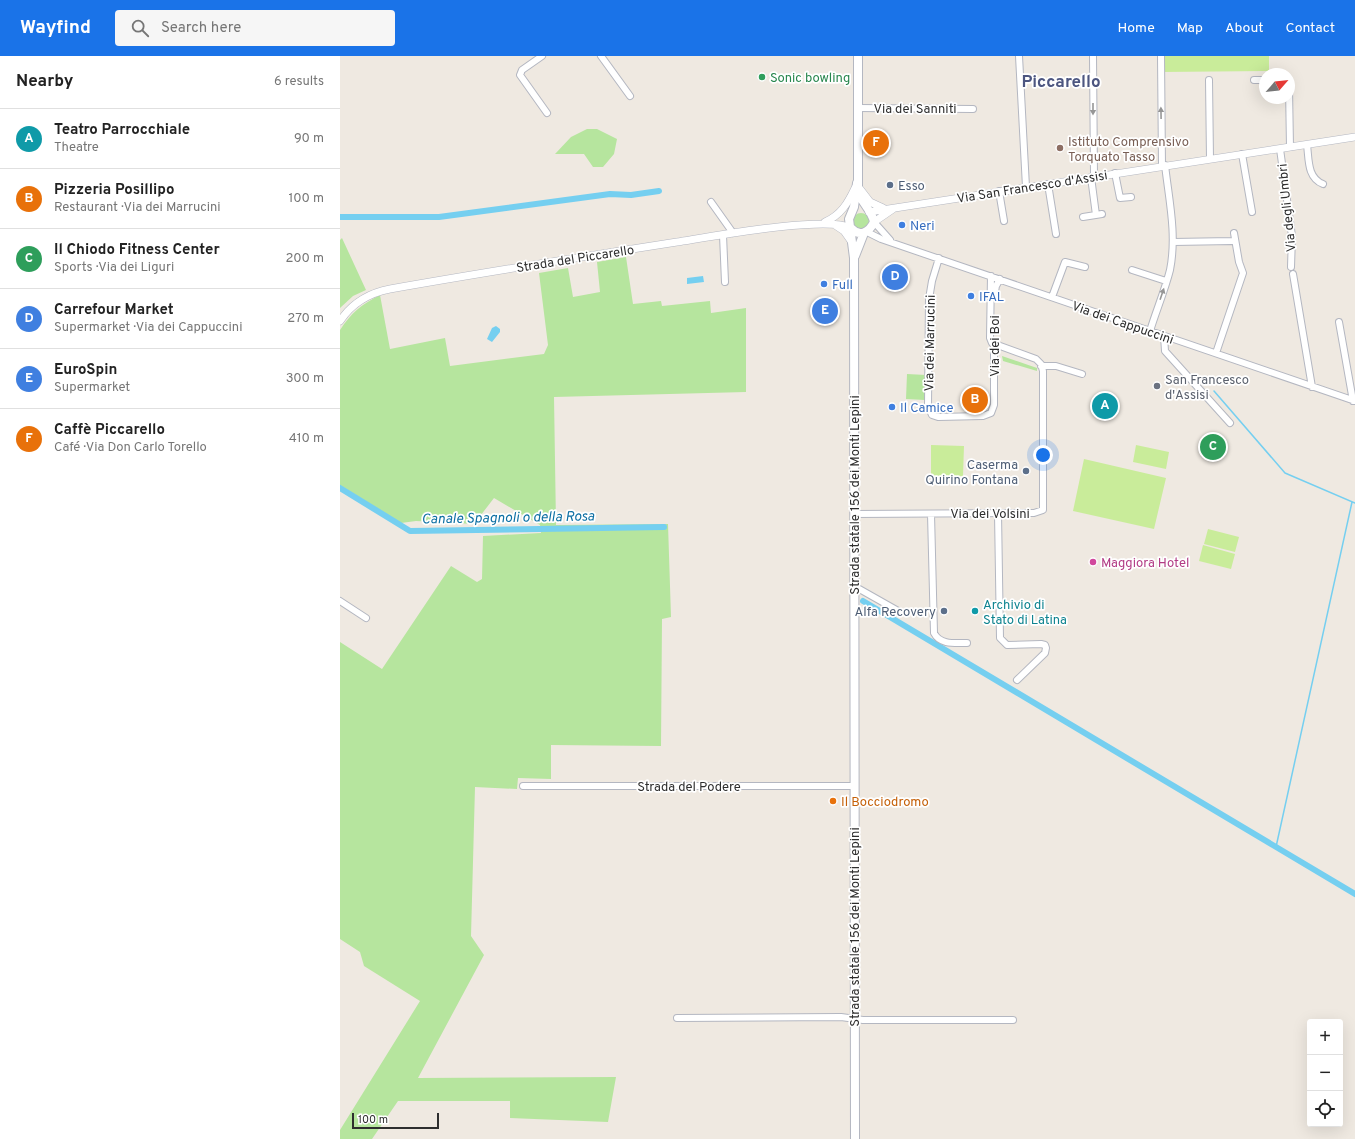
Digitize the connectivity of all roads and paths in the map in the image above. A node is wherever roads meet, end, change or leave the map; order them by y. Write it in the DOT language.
graph roads {
  1 [pos="542,56"];
  2 [pos="601,56"];
  3 [pos="858,56"];
  4 [pos="1019,56"];
  5 [pos="1093,56"];
  6 [pos="1160,56"];
  7 [pos="1209,80"];
  8 [pos="1254,80"];
  9 [pos="1259,80"];
  10 [pos="630,96"];
  11 [pos="1289,104"];
  12 [pos="858,108"];
  13 [pos="973,109"];
  14 [pos="547,113"];
  15 [pos="1355,137"];
  16 [pos="1307,145"];
  17 [pos="1290,147"];
  18 [pos="1280,149"];
  19 [pos="1242,154"];
  20 [pos="1210,159"];
  21 [pos="1164,165"];
  22 [pos="1115,173"];
  23 [pos="1092,176"];
  24 [pos="857,183"];
  25 [pos="1048,184"];
  26 [pos="1324,184"];
  27 [pos="1026,187"];
  28 [pos="1000,191"];
  29 [pos="1131,197"];
  30 [pos="711,202"];
  31 [pos="898,206"];
  32 [pos="887,209"];
  33 [pos="868,211"];
  34 [pos="1252,212"];
  35 [pos="851,214"];
  36 [pos="1083,216"];
  37 [pos="832,221"];
  38 [pos="1004,221"];
  39 [pos="874,222"];
  40 [pos="851,228"];
  41 [pos="866,232"];
  42 [pos="733,233"];
  43 [pos="1234,233"];
  44 [pos="1056,234"];
  45 [pos="723,235"];
  46 [pos="891,241"];
  47 [pos="1232,241"];
  48 [pos="1173,242"];
  49 [pos="853,246"];
  50 [pos="854,258"];
  51 [pos="939,258"];
  52 [pos="1085,267"];
  53 [pos="1291,267"];
  54 [pos="1132,270"];
  55 [pos="1292,274"];
  56 [pos="991,276"];
  57 [pos="1000,279"];
  58 [pos="1166,281"];
  59 [pos="725,282"];
  60 [pos="1052,297"];
  61 [pos="340,321"];
  62 [pos="1339,322"];
  63 [pos="1150,331"];
  64 [pos="1164,336"];
  65 [pos="992,343"];
  66 [pos="1216,354"];
  67 [pos="1041,366"];
  68 [pos="1082,374"];
  69 [pos="1312,386"];
  70 [pos="1354,401"];
  71 [pos="991,413"];
  72 [pos="1230,423"];
  73 [pos="998,513"];
  74 [pos="854,514"];
  75 [pos="931,514"];
  76 [pos="854,586"];
  77 [pos="340,601"];
  78 [pos="900,612"];
  79 [pos="366,618"];
  80 [pos="968,643"];
  81 [pos="1017,680"];
  82 [pos="523,786"];
  83 [pos="855,786"];
  84 [pos="677,1018"];
  85 [pos="853,1018"];
  86 [pos="1013,1020"];
  87 [pos="854,1139"];
  1 -- 14 [label="street"];
  2 -- 10 [label="street"];
  3 -- 12 [label="main road"];
  4 -- 27 [label="street"];
  5 -- 23 [label="street, one-way"];
  21 -- 6 [label="street, one-way"];
  7 -- 20 [label="street"];
  8 -- 9 [label="street"];
  11 -- 17 [label="street"];
  12 -- 13 [label="street, Via dei Sanniti"];
  12 -- 24 [label="main road"];
  15 -- 16 [label="street, Via San Francesco d'Assisi"];
  16 -- 17 [label="street, Via San Francesco d'Assisi"];
  16 -- 26 [label="street"];
  17 -- 18 [label="street, Via San Francesco d'Assisi"];
  18 -- 19 [label="street, Via San Francesco d'Assisi"];
  18 -- 53 [label="street, Via degli Umbri"];
  19 -- 20 [label="street, Via San Francesco d'Assisi"];
  19 -- 34 [label="street"];
  20 -- 21 [label="street, Via San Francesco d'Assisi"];
  21 -- 22 [label="street, Via San Francesco d'Assisi"];
  21 -- 48 [label="street"];
  22 -- 23 [label="street, Via San Francesco d'Assisi"];
  22 -- 29 [label="street"];
  23 -- 25 [label="street, Via San Francesco d'Assisi"];
  23 -- 36 [label="street"];
  24 -- 32 [label="street"];
  24 -- 33 [label="main road"];
  24 -- 35 [label="main road, Strada statale 156 dei Monti Lepini"];
  24 -- 37 [label="street"];
  25 -- 27 [label="street, Via San Francesco d'Assisi"];
  25 -- 44 [label="street"];
  27 -- 28 [label="street, Via San Francesco d'Assisi"];
  28 -- 31 [label="street, Via San Francesco d'Assisi"];
  28 -- 38 [label="street"];
  30 -- 42 [label="street"];
  31 -- 32 [label="street, Via San Francesco d'Assisi"];
  31 -- 39 [label="street, Via San Francesco d'Assisi"];
  32 -- 33 [label="street, Via San Francesco d'Assisi"];
  33 -- 35 [label="main road"];
  33 -- 39 [label="main road"];
  35 -- 37 [label="street, Strada del Piccarello"];
  35 -- 40 [label="main road, Strada statale 156 dei Monti Lepini"];
  37 -- 40 [label="street, Strada del Piccarello"];
  37 -- 42 [label="street, Strada del Piccarello"];
  37 -- 49 [label="street"];
  39 -- 41 [label="main road, Strada statale 156 dei Monti Lepini"];
  39 -- 46 [label="street, Via dei Cappuccini"];
  40 -- 41 [label="main road"];
  40 -- 49 [label="main road, Strada statale 156 dei Monti Lepini"];
  41 -- 46 [label="street, Via dei Cappuccini"];
  41 -- 50 [label="main road, Strada statale 156 dei Monti Lepini"];
  42 -- 45 [label="street, Strada del Piccarello"];
  43 -- 66 [label="street"];
  45 -- 59 [label="street"];
  45 -- 61 [label="street, Strada del Piccarello"];
  46 -- 51 [label="street, Via dei Cappuccini"];
  47 -- 48 [label="street"];
  48 -- 58 [label="street"];
  49 -- 50 [label="main road, Strada statale 156 dei Monti Lepini"];
  50 -- 74 [label="main road, Strada statale 156 dei Monti Lepini"];
  51 -- 56 [label="street, Via dei Cappuccini"];
  51 -- 71 [label="street, Via dei Marrucini"];
  52 -- 60 [label="street"];
  54 -- 58 [label="street"];
  55 -- 69 [label="street"];
  56 -- 57 [label="street, Via dei Cappuccini"];
  56 -- 65 [label="street, Via dei Boi"];
  57 -- 60 [label="street, Via dei Cappuccini"];
  57 -- 65 [label="street, Via dei Boi"];
  63 -- 58 [label="street, one-way"];
  60 -- 63 [label="street, Via dei Cappuccini"];
  62 -- 70 [label="street"];
  63 -- 64 [label="street, Via dei Cappuccini"];
  64 -- 66 [label="street, Via dei Cappuccini"];
  64 -- 72 [label="street"];
  65 -- 67 [label="street"];
  65 -- 71 [label="street, Via dei Boi"];
  66 -- 69 [label="street, Via dei Cappuccini"];
  67 -- 68 [label="street"];
  67 -- 73 [label="street, Via dei Volsini"];
  69 -- 70 [label="street, Via dei Cappuccini"];
  73 -- 75 [label="street, Via dei Volsini"];
  73 -- 81 [label="street"];
  74 -- 75 [label="street, Via dei Volsini"];
  74 -- 76 [label="main road, Strada statale 156 dei Monti Lepini"];
  75 -- 80 [label="street"];
  76 -- 78 [label="street"];
  76 -- 83 [label="main road, Strada statale 156 dei Monti Lepini"];
  77 -- 79 [label="street"];
  82 -- 83 [label="street, Strada del Podere"];
  83 -- 85 [label="main road, Strada statale 156 dei Monti Lepini"];
  84 -- 85 [label="street"];
  85 -- 86 [label="street"];
  85 -- 87 [label="main road, Strada statale 156 dei Monti Lepini"];
}
